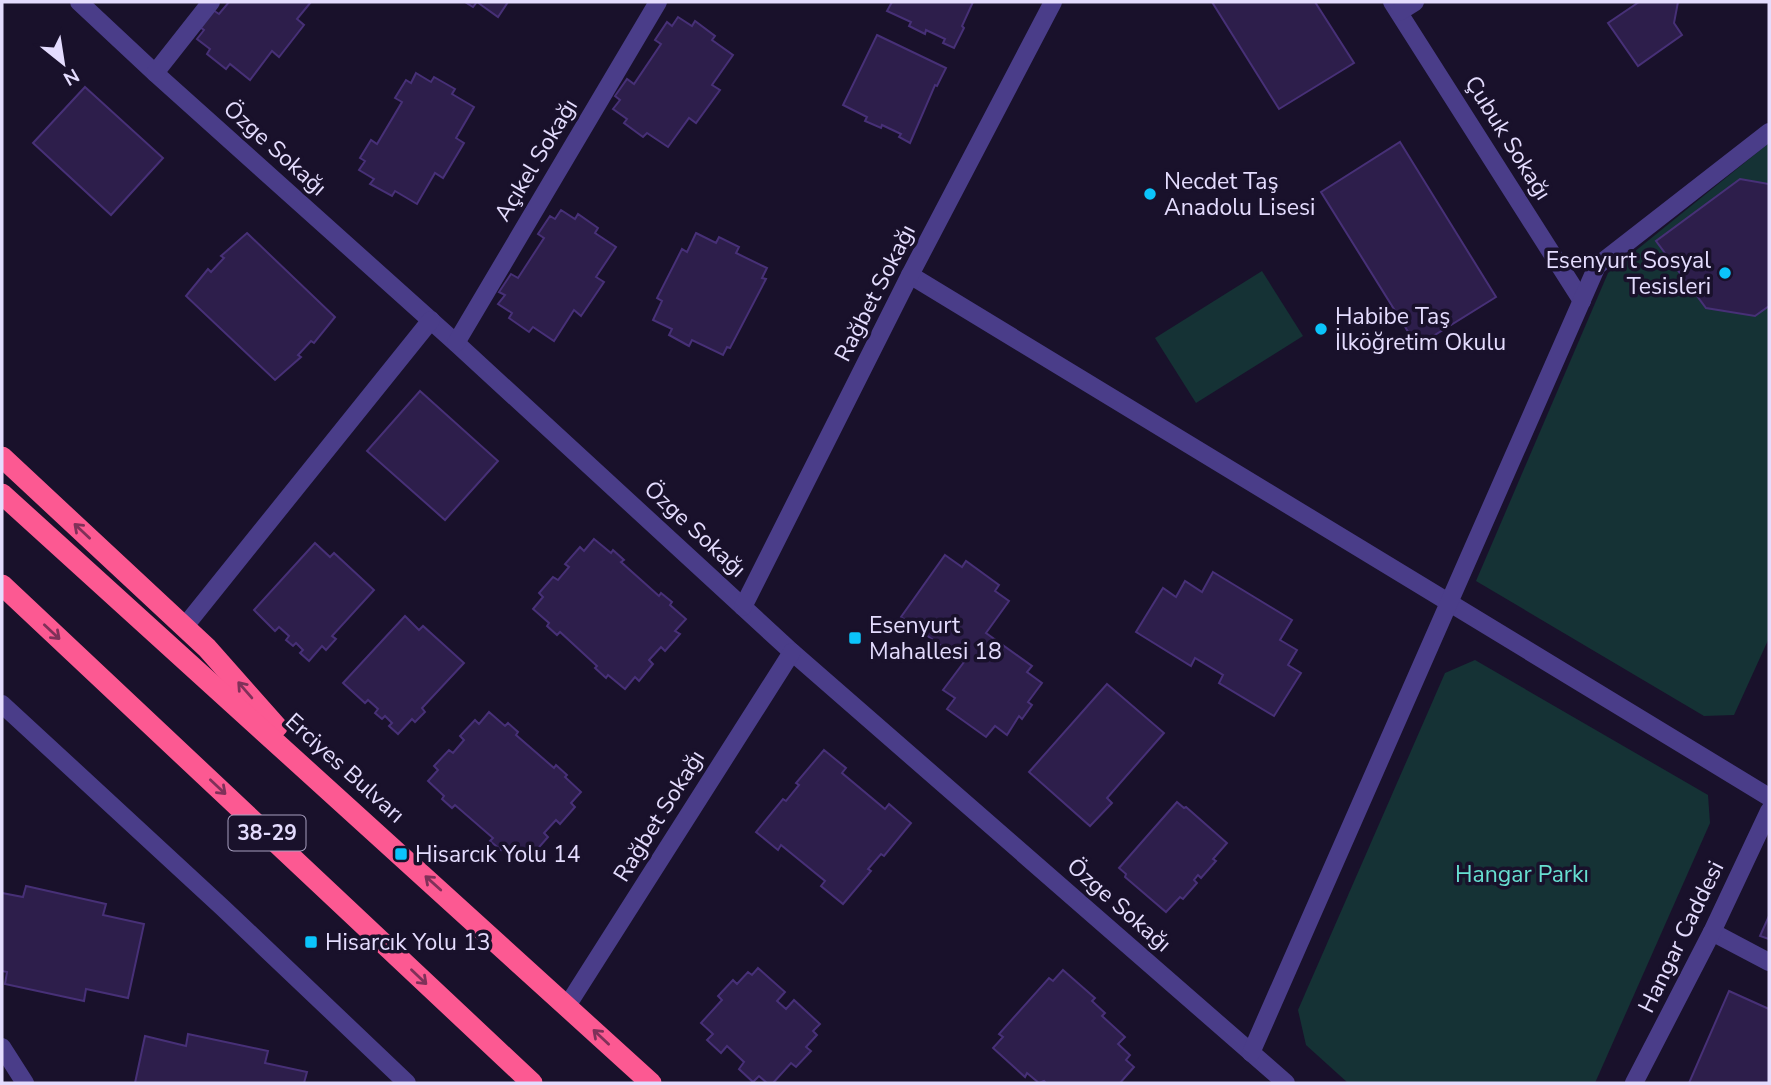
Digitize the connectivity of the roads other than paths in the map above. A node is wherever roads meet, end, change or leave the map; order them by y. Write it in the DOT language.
graph roads {
  1 [pos="79,2"];
  2 [pos="211,2"];
  3 [pos="658,2"];
  4 [pos="1053,2"];
  5 [pos="1415,2"];
  6 [pos="1396,7"];
  7 [pos="155,73"];
  8 [pos="1769,132"];
  9 [pos="911,275"];
  10 [pos="1582,301"];
  11 [pos="431,320"];
  12 [pos="456,343"];
  13 [pos="2,457"];
  14 [pos="2,494"];
  15 [pos="2,585"];
  16 [pos="1450,603"];
  17 [pos="743,607"];
  18 [pos="186,626"];
  19 [pos="792,652"];
  20 [pos="2,704"];
  21 [pos="338,797"];
  22 [pos="1769,797"];
  23 [pos="1769,811"];
  24 [pos="1712,932"];
  25 [pos="1769,962"];
  26 [pos="567,1006"];
  27 [pos="2,1047"];
  28 [pos="1251,1053"];
  29 [pos="25,1083"];
  30 [pos="407,1083"];
  31 [pos="532,1083"];
  32 [pos="651,1083"];
  33 [pos="1286,1083"];
  34 [pos="1634,1083"];
  1 -- 7 [label="street, Özge Sokağı"];
  2 -- 7 [label="street"];
  3 -- 12 [label="street, Açıkel Sokağı"];
  4 -- 9 [label="street, Rağbet Sokağı"];
  5 -- 6 [label="street"];
  6 -- 10 [label="street, Çubuk Sokağı"];
  7 -- 11 [label="street, Özge Sokağı"];
  8 -- 10 [label="street"];
  9 -- 16 [label="street"];
  9 -- 17 [label="street, Rağbet Sokağı"];
  10 -- 16 [label="street"];
  11 -- 12 [label="street, Özge Sokağı"];
  11 -- 18 [label="street"];
  12 -- 17 [label="street, Özge Sokağı"];
  18 -- 13 [label="highway, one-way"];
  14 -- 21 [label="highway, Erciyes Bulvarı"];
  15 -- 31 [label="highway, 38-29, one-way"];
  16 -- 22 [label="street"];
  16 -- 28 [label="street"];
  17 -- 19 [label="street, Özge Sokağı"];
  21 -- 18 [label="highway, one-way"];
  19 -- 26 [label="street, Rağbet Sokağı"];
  19 -- 28 [label="street, Özge Sokağı"];
  20 -- 30 [label="street"];
  26 -- 21 [label="highway, Erciyes Bulvarı, one-way"];
  23 -- 24 [label="street, Hangar Caddesi"];
  24 -- 25 [label="street"];
  24 -- 34 [label="street, Hangar Caddesi"];
  32 -- 26 [label="highway, Erciyes Bulvarı, one-way"];
  27 -- 29 [label="street"];
  28 -- 33 [label="street, Özge Sokağı"];
}
